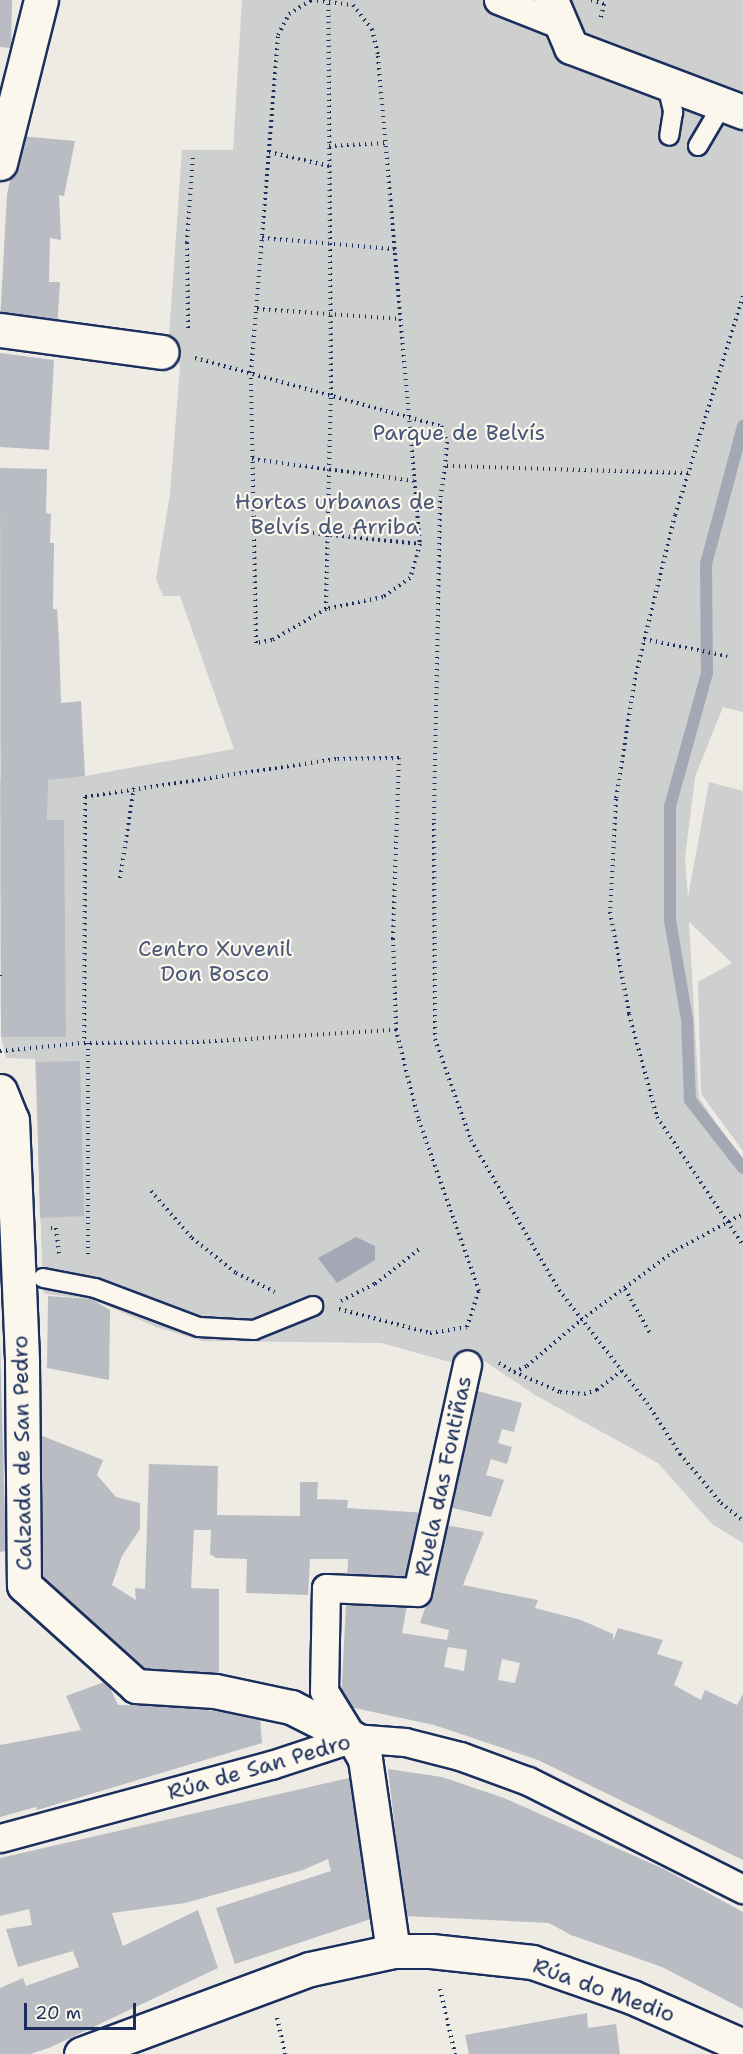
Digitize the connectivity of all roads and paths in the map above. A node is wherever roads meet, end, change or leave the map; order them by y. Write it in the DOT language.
graph roads {
  1 [pos="41,0"];
  2 [pos="328,0"];
  3 [pos="498,0"];
  4 [pos="556,12"];
  5 [pos="667,85"];
  6 [pos="732,110"];
  7 [pos="4,129"];
  8 [pos="669,136"];
  9 [pos="386,143"];
  10 [pos="329,146"];
  11 [pos="698,146"];
  12 [pos="269,152"];
  13 [pos="193,155"];
  14 [pos="0,164"];
  15 [pos="329,166"];
  16 [pos="262,238"];
  17 [pos="329,246"];
  18 [pos="395,249"];
  19 [pos="743,296"];
  20 [pos="256,309"];
  21 [pos="330,313"];
  22 [pos="401,319"];
  23 [pos="0,330"];
  24 [pos="175,353"];
  25 [pos="251,373"];
  26 [pos="331,395"];
  27 [pos="410,416"];
  28 [pos="252,459"];
  29 [pos="445,466"];
  30 [pos="328,470"];
  31 [pos="688,473"];
  32 [pos="414,481"];
  33 [pos="253,527"];
  34 [pos="326,535"];
  35 [pos="420,544"];
  36 [pos="326,609"];
  37 [pos="644,639"];
  38 [pos="727,656"];
  39 [pos="134,788"];
  40 [pos="120,878"];
  41 [pos="396,1030"];
  42 [pos="86,1043"];
  43 [pos="0,1051"];
  44 [pos="0,1091"];
  45 [pos="151,1191"];
  46 [pos="743,1214"];
  47 [pos="727,1221"];
  48 [pos="743,1245"];
  49 [pos="422,1247"];
  50 [pos="88,1261"];
  51 [pos="43,1278"];
  52 [pos="625,1289"];
  53 [pos="313,1306"];
  54 [pos="581,1320"];
  55 [pos="650,1333"];
  56 [pos="496,1361"];
  57 [pos="467,1364"];
  58 [pos="621,1371"];
  59 [pos="514,1372"];
  60 [pos="743,1521"];
  61 [pos="353,1738"];
  62 [pos="0,1838"];
  63 [pos="743,1889"];
  64 [pos="393,1952"];
  65 [pos="440,1989"];
  66 [pos="275,2012"];
  67 [pos="743,2046"];
  68 [pos="81,2054"];
  69 [pos="285,2054"];
  70 [pos="455,2054"];
  1 -- 7 [label="street"];
  2 -- 9 [label="path"];
  2 -- 10 [label="path"];
  2 -- 12 [label="path"];
  3 -- 4 [label="street"];
  4 -- 5 [label="street"];
  5 -- 6 [label="street"];
  5 -- 8 [label="lane"];
  6 -- 11 [label="lane"];
  7 -- 14 [label="street"];
  9 -- 10 [label="path"];
  9 -- 18 [label="path"];
  10 -- 15 [label="path"];
  12 -- 15 [label="path"];
  12 -- 16 [label="path"];
  13 -- 24 [label="path"];
  15 -- 17 [label="path"];
  16 -- 17 [label="path"];
  16 -- 20 [label="path"];
  17 -- 18 [label="path"];
  17 -- 21 [label="path"];
  18 -- 22 [label="path"];
  19 -- 31 [label="path"];
  20 -- 21 [label="path"];
  20 -- 25 [label="path"];
  21 -- 22 [label="path"];
  21 -- 26 [label="path"];
  22 -- 27 [label="path"];
  23 -- 24 [label="street"];
  24 -- 25 [label="path"];
  25 -- 26 [label="path"];
  25 -- 28 [label="path"];
  26 -- 27 [label="path"];
  26 -- 30 [label="path"];
  27 -- 29 [label="path"];
  27 -- 32 [label="path"];
  28 -- 30 [label="path"];
  28 -- 33 [label="path"];
  29 -- 31 [label="path"];
  29 -- 54 [label="path"];
  30 -- 32 [label="path"];
  30 -- 34 [label="path"];
  31 -- 37 [label="path"];
  32 -- 35 [label="path"];
  33 -- 34 [label="path"];
  33 -- 36 [label="path"];
  34 -- 35 [label="path"];
  34 -- 36 [label="path"];
  35 -- 36 [label="path"];
  37 -- 38 [label="path"];
  37 -- 47 [label="path"];
  39 -- 40 [label="path"];
  39 -- 41 [label="path"];
  39 -- 42 [label="path"];
  41 -- 42 [label="path"];
  41 -- 49 [label="path"];
  42 -- 43 [label="path"];
  42 -- 50 [label="path"];
  44 -- 61 [label="street, Calzada de San Pedro"];
  45 -- 53 [label="path"];
  46 -- 47 [label="path"];
  47 -- 48 [label="path"];
  47 -- 52 [label="path"];
  51 -- 53 [label="lane"];
  52 -- 54 [label="path"];
  52 -- 55 [label="path"];
  54 -- 58 [label="path"];
  54 -- 59 [label="path"];
  56 -- 59 [label="path"];
  57 -- 61 [label="street, Ruela das Fontiñas"];
  58 -- 59 [label="path"];
  58 -- 60 [label="path"];
  61 -- 62 [label="street, Rúa de San Pedro"];
  61 -- 63 [label="street, Rúa de San Pedro"];
  61 -- 64 [label="street"];
  64 -- 67 [label="street, Rúa do Medio"];
  64 -- 68 [label="street, Rúa do Medio"];
  65 -- 70 [label="path"];
  66 -- 69 [label="path"];
}
